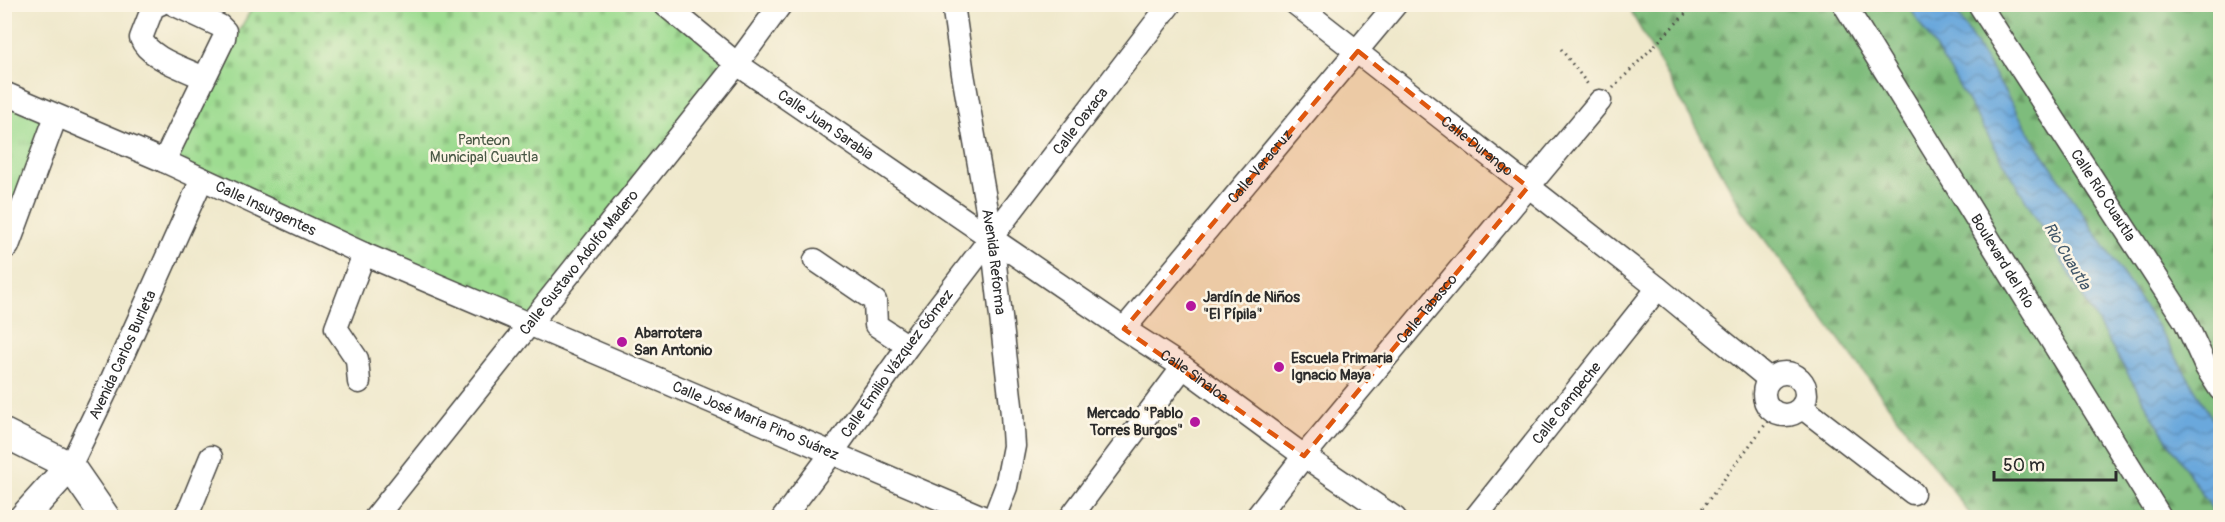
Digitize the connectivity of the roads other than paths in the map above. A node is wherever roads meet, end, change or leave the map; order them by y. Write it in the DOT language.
graph roads {
  1 [pos="160,4"];
  2 [pos="172,4"];
  3 [pos="664,4"];
  4 [pos="781,4"];
  5 [pos="953,4"];
  6 [pos="1170,4"];
  7 [pos="1296,4"];
  8 [pos="1396,4"];
  9 [pos="1844,4"];
  10 [pos="1980,4"];
  11 [pos="1358,51"];
  12 [pos="150,53"];
  13 [pos="736,63"];
  14 [pos="204,78"];
  15 [pos="4,93"];
  16 [pos="1600,101"];
  17 [pos="56,116"];
  18 [pos="164,161"];
  19 [pos="202,179"];
  20 [pos="1528,187"];
  21 [pos="992,238"];
  22 [pos="4,244"];
  23 [pos="364,254"];
  24 [pos="814,260"];
  25 [pos="1658,288"];
  26 [pos="529,325"];
  27 [pos="1124,329"];
  28 [pos="908,346"];
  29 [pos="1183,367"];
  30 [pos="1769,379"];
  31 [pos="359,382"];
  32 [pos="2220,388"];
  33 [pos="1803,408"];
  34 [pos="4,433"];
  35 [pos="832,453"];
  36 [pos="1304,456"];
  37 [pos="211,457"];
  38 [pos="70,466"];
  39 [pos="1913,493"];
  40 [pos="23,518"];
  41 [pos="106,518"];
  42 [pos="184,518"];
  43 [pos="375,518"];
  44 [pos="783,518"];
  45 [pos="984,518"];
  46 [pos="994,518"];
  47 [pos="1070,518"];
  48 [pos="1256,518"];
  49 [pos="1395,518"];
  50 [pos="1475,518"];
  51 [pos="2162,518"];
  1 -- 12 [label="street"];
  2 -- 12 [label="street"];
  2 -- 14 [label="street"];
  3 -- 13 [label="street, Calle Juan Sarabia"];
  4 -- 13 [label="street, Calle Gustavo Adolfo Madero"];
  5 -- 21 [label="street, Avenida Reforma"];
  6 -- 21 [label="street, Calle Oaxaca"];
  7 -- 11 [label="street, Calle Durango"];
  8 -- 11 [label="street, Calle Veracruz"];
  9 -- 51 [label="street, Boulevard del Río"];
  10 -- 32 [label="street, Calle Río Cuautla"];
  11 -- 20 [label="street, Calle Durango"];
  11 -- 27 [label="street, Calle Veracruz"];
  12 -- 14 [label="street"];
  13 -- 21 [label="street, Calle Juan Sarabia"];
  13 -- 26 [label="street, Calle Gustavo Adolfo Madero"];
  14 -- 18 [label="street"];
  15 -- 17 [label="street, Calle Insurgentes"];
  16 -- 20 [label="street, Calle Tabasco"];
  17 -- 18 [label="street, Calle Insurgentes"];
  17 -- 22 [label="street"];
  18 -- 19 [label="street, Calle Insurgentes"];
  19 -- 23 [label="street, Calle Insurgentes"];
  19 -- 38 [label="street, Avenida Carlos Burleta"];
  20 -- 25 [label="street, Calle Durango"];
  20 -- 36 [label="street, Calle Tabasco"];
  21 -- 27 [label="street, Calle Sinaloa"];
  21 -- 28 [label="street, Calle Emilio Vázquez Gómez"];
  21 -- 46 [label="street, Avenida Reforma"];
  23 -- 26 [label="street, Calle Insurgentes"];
  23 -- 31 [label="street"];
  24 -- 28 [label="street"];
  25 -- 30 [label="street, Calle Durango"];
  25 -- 50 [label="street, Calle Campeche"];
  26 -- 35 [label="street, Calle José María Pino Suárez"];
  26 -- 43 [label="street, Calle Gustavo Adolfo Madero"];
  27 -- 29 [label="street, Calle Sinaloa"];
  28 -- 35 [label="street, Calle Emilio Vázquez Gómez"];
  29 -- 36 [label="street, Calle Sinaloa"];
  29 -- 47 [label="street"];
  30 -- 33 [label="street"];
  30 -- 33 [label="street"];
  33 -- 39 [label="street"];
  34 -- 38 [label="main road"];
  35 -- 44 [label="street, Calle Emilio Vázquez Gómez"];
  35 -- 45 [label="street, Calle José María Pino Suárez"];
  36 -- 48 [label="street, Calle Tabasco"];
  36 -- 49 [label="street, Calle Sinaloa"];
  37 -- 42 [label="street"];
  38 -- 40 [label="main road, Avenida Carlos Burleta"];
  38 -- 41 [label="main road"];
}
